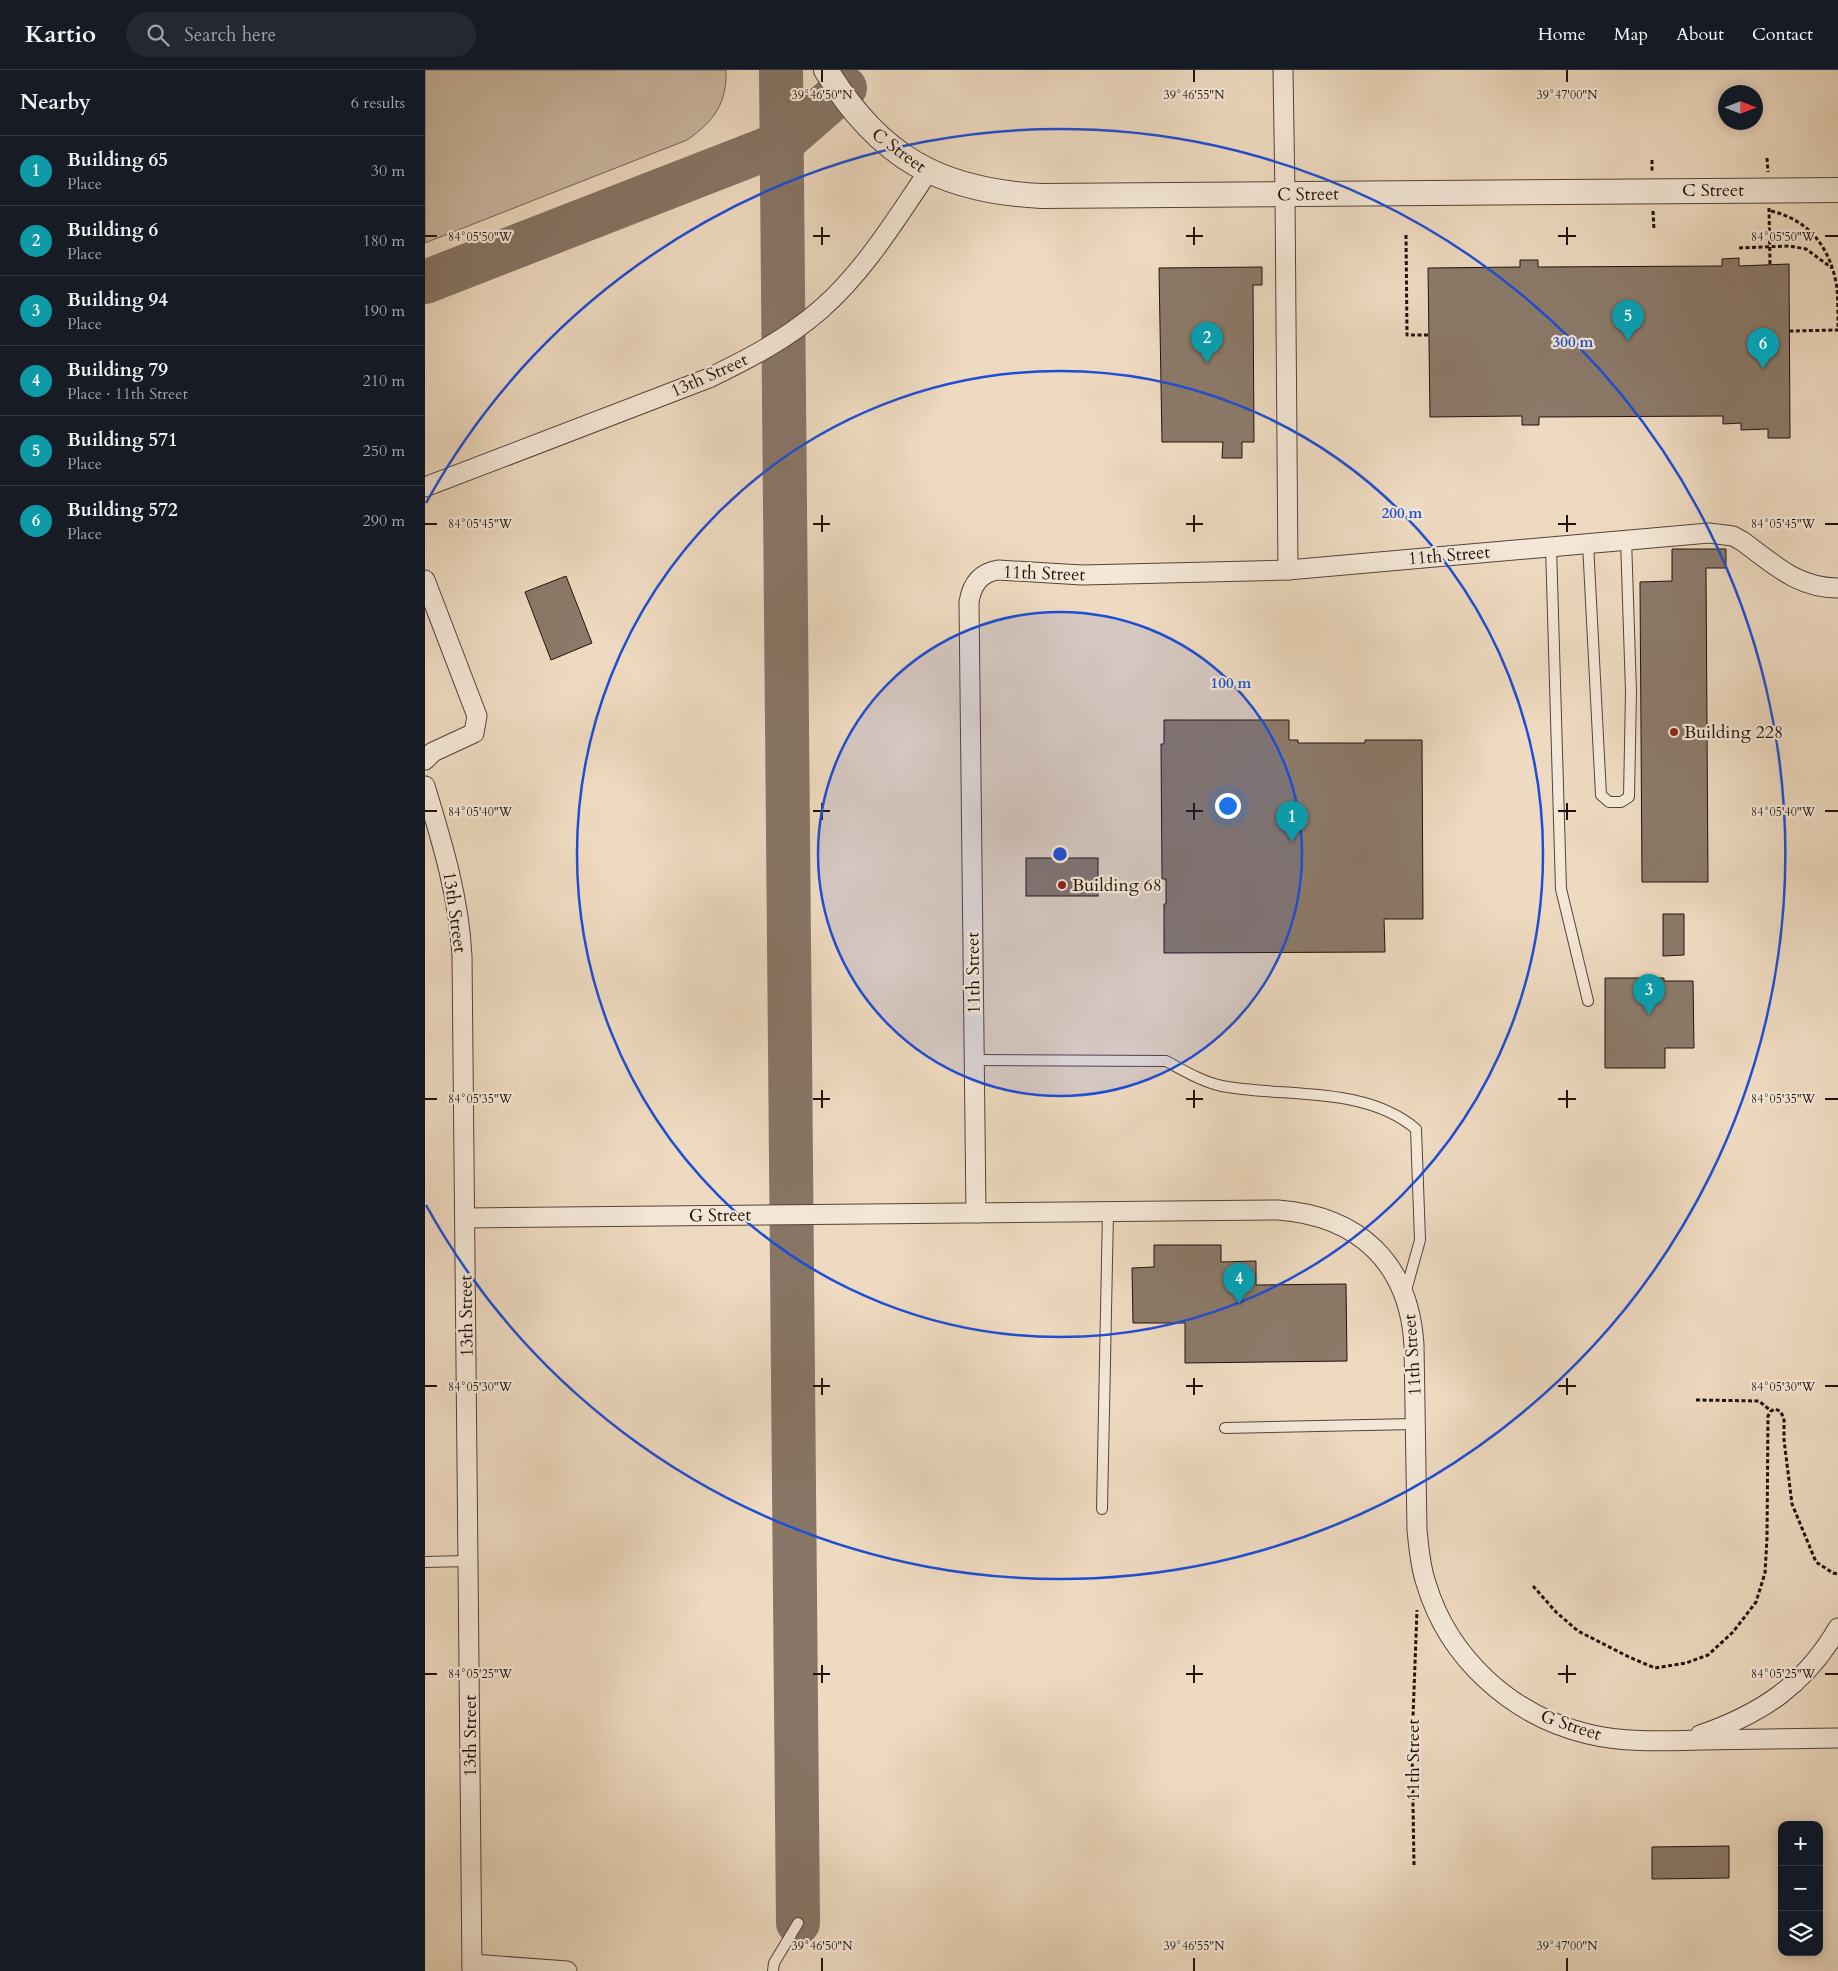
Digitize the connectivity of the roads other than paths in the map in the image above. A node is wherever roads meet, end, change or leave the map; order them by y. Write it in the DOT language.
graph roads {
  1 [pos="826,70"];
  2 [pos="1283,70"];
  3 [pos="928,172"];
  4 [pos="1838,190"];
  5 [pos="1285,194"];
  6 [pos="425,487"];
  7 [pos="1626,539"];
  8 [pos="1588,543"];
  9 [pos="1551,546"];
  10 [pos="1288,570"];
  11 [pos="425,580"];
  12 [pos="1838,588"];
  13 [pos="425,760"];
  14 [pos="425,786"];
  15 [pos="1588,1001"];
  16 [pos="974,1060"];
  17 [pos="1107,1212"];
  18 [pos="976,1213"];
  19 [pos="465,1218"];
  20 [pos="1405,1294"];
  21 [pos="1415,1424"];
  22 [pos="1225,1428"];
  23 [pos="1102,1509"];
  24 [pos="1419,1556"];
  25 [pos="468,1561"];
  26 [pos="425,1562"];
  27 [pos="1838,1628"];
  28 [pos="1838,1738"];
  29 [pos="1685,1740"];
  30 [pos="798,1923"];
  31 [pos="472,1967"];
  32 [pos="567,1971"];
  33 [pos="773,1971"];
  1 -- 3 [label="street, C Street"];
  2 -- 5 [label="street"];
  3 -- 5 [label="street, C Street"];
  3 -- 6 [label="street, 13th Street"];
  4 -- 5 [label="street, C Street"];
  5 -- 10 [label="street"];
  7 -- 8 [label="street, 11th Street"];
  7 -- 8 [label="lane"];
  7 -- 12 [label="street, 11th Street"];
  8 -- 9 [label="street, 11th Street"];
  9 -- 10 [label="street, 11th Street"];
  9 -- 15 [label="lane"];
  10 -- 16 [label="street, 11th Street"];
  11 -- 13 [label="street"];
  14 -- 19 [label="street, 13th Street"];
  16 -- 18 [label="street, 11th Street"];
  16 -- 20 [label="lane"];
  17 -- 18 [label="street, 11th Street"];
  17 -- 20 [label="street, 11th Street"];
  17 -- 23 [label="lane"];
  18 -- 19 [label="street, G Street"];
  19 -- 25 [label="street, 13th Street"];
  20 -- 21 [label="street, 11th Street"];
  21 -- 22 [label="lane"];
  21 -- 24 [label="street, 11th Street"];
  24 -- 29 [label="street, G Street"];
  25 -- 26 [label="lane"];
  25 -- 31 [label="street, 13th Street"];
  27 -- 29 [label="street"];
  28 -- 29 [label="street, G Street"];
  30 -- 33 [label="lane"];
  31 -- 32 [label="street"];
}
